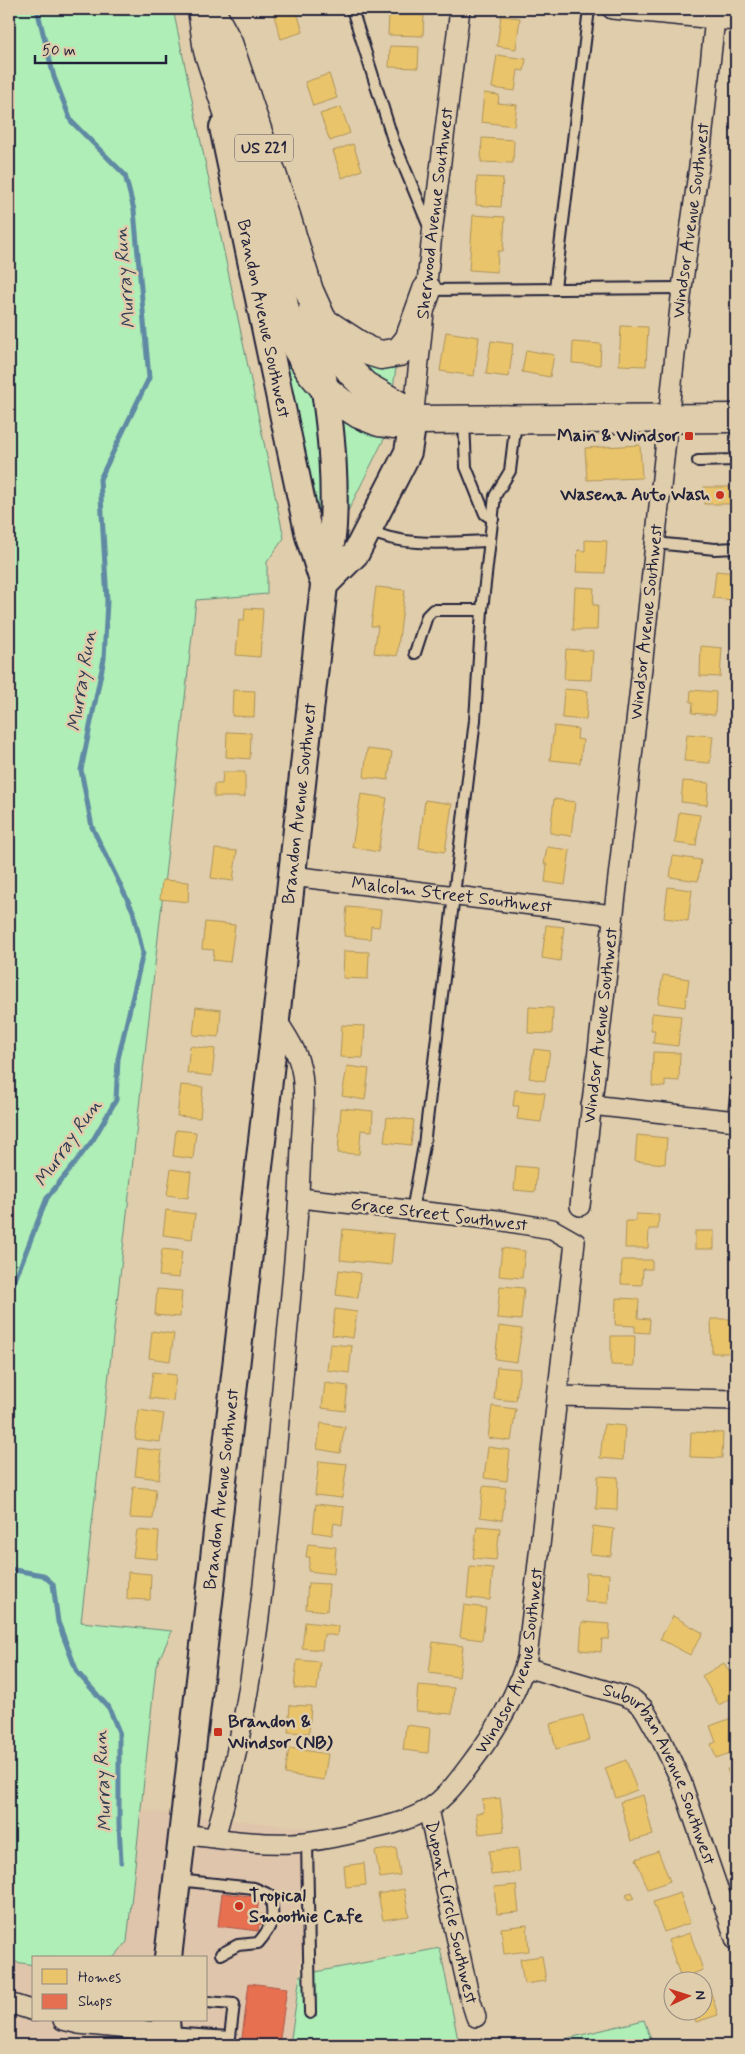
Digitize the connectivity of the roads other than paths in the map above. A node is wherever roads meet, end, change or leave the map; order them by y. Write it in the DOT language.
graph roads {
  1 [pos="202,9"];
  2 [pos="210,9"];
  3 [pos="352,9"];
  4 [pos="460,9"];
  5 [pos="589,9"];
  6 [pos="612,9"];
  7 [pos="715,14"];
  8 [pos="736,21"];
  9 [pos="208,51"];
  10 [pos="432,234"];
  11 [pos="555,288"];
  12 [pos="682,288"];
  13 [pos="427,290"];
  14 [pos="309,291"];
  15 [pos="322,321"];
  16 [pos="326,390"];
  17 [pos="736,418"];
  18 [pos="668,419"];
  19 [pos="413,420"];
  20 [pos="464,420"];
  21 [pos="516,420"];
  22 [pos="736,460"];
  23 [pos="698,461"];
  24 [pos="492,519"];
  25 [pos="368,530"];
  26 [pos="490,541"];
  27 [pos="655,543"];
  28 [pos="736,548"];
  29 [pos="324,586"];
  30 [pos="482,610"];
  31 [pos="416,653"];
  32 [pos="292,876"];
  33 [pos="454,895"];
  34 [pos="613,915"];
  35 [pos="276,1020"];
  36 [pos="736,1096"];
  37 [pos="591,1105"];
  38 [pos="735,1121"];
  39 [pos="300,1198"];
  40 [pos="580,1206"];
  41 [pos="412,1211"];
  42 [pos="575,1242"];
  43 [pos="557,1396"];
  44 [pos="736,1400"];
  45 [pos="525,1666"];
  46 [pos="428,1809"];
  47 [pos="181,1834"];
  48 [pos="215,1837"];
  49 [pos="307,1841"];
  50 [pos="176,1880"];
  51 [pos="736,1941"];
  52 [pos="221,1954"];
  53 [pos="168,1956"];
  54 [pos="208,2002"];
  55 [pos="9,2003"];
  56 [pos="32,2011"];
  57 [pos="310,2013"];
  58 [pos="476,2017"];
  59 [pos="74,2022"];
  60 [pos="167,2033"];
  1 -- 9 [label="main road, Brandon Avenue Southwest / US 221"];
  2 -- 14 [label="main road, Brandon Avenue Southwest / US 221"];
  3 -- 10 [label="lane"];
  4 -- 10 [label="street, Sherwood Avenue Southwest"];
  5 -- 11 [label="lane"];
  6 -- 7 [label="street"];
  7 -- 8 [label="street"];
  7 -- 12 [label="street, Windsor Avenue Southwest"];
  9 -- 16 [label="main road, Brandon Avenue Southwest / US 221"];
  9 -- 29 [label="main road, Brandon Avenue Southwest"];
  10 -- 13 [label="street, Sherwood Avenue Southwest"];
  11 -- 12 [label="lane"];
  11 -- 13 [label="lane"];
  12 -- 18 [label="street, Windsor Avenue Southwest"];
  13 -- 15 [label="main road"];
  13 -- 19 [label="street, Sherwood Avenue Southwest"];
  14 -- 15 [label="main road, US 221"];
  14 -- 16 [label="main road, Brandon Avenue Southwest"];
  15 -- 19 [label="main road, US 221"];
  16 -- 19 [label="main road, Brandon Avenue Southwest / US 221"];
  16 -- 29 [label="main road, Brandon Avenue Southwest"];
  17 -- 18 [label="main road, US 221"];
  18 -- 21 [label="main road, US 221"];
  18 -- 27 [label="street, Windsor Avenue Southwest"];
  19 -- 20 [label="main road, US 221"];
  19 -- 25 [label="main road, Sherwood Avenue Southwest"];
  19 -- 29 [label="main road"];
  20 -- 21 [label="main road, US 221"];
  20 -- 24 [label="lane"];
  21 -- 24 [label="lane"];
  22 -- 23 [label="lane"];
  24 -- 26 [label="lane"];
  25 -- 26 [label="lane"];
  25 -- 29 [label="main road, Sherwood Avenue Southwest"];
  26 -- 30 [label="lane"];
  27 -- 28 [label="lane"];
  27 -- 34 [label="street, Windsor Avenue Southwest"];
  29 -- 32 [label="main road, Brandon Avenue Southwest"];
  30 -- 31 [label="lane"];
  30 -- 33 [label="lane"];
  32 -- 33 [label="street, Malcolm Street Southwest"];
  32 -- 35 [label="main road, Brandon Avenue Southwest"];
  33 -- 34 [label="street, Malcolm Street Southwest"];
  33 -- 41 [label="lane"];
  34 -- 37 [label="street, Windsor Avenue Southwest"];
  35 -- 39 [label="street"];
  35 -- 47 [label="main road, Brandon Avenue Southwest"];
  36 -- 38 [label="lane"];
  37 -- 38 [label="street"];
  37 -- 40 [label="street, Windsor Avenue Southwest"];
  39 -- 41 [label="street, Grace Street Southwest"];
  39 -- 48 [label="street"];
  41 -- 42 [label="street, Grace Street Southwest"];
  42 -- 43 [label="street, Windsor Avenue Southwest"];
  43 -- 44 [label="street"];
  43 -- 45 [label="street, Windsor Avenue Southwest"];
  45 -- 46 [label="street, Windsor Avenue Southwest"];
  45 -- 51 [label="street, Suburban Avenue Southwest"];
  46 -- 49 [label="street, Windsor Avenue Southwest"];
  46 -- 58 [label="street, Dupont Circle Southwest"];
  47 -- 48 [label="street, Windsor Avenue Southwest"];
  47 -- 50 [label="main road, Brandon Avenue Southwest"];
  48 -- 49 [label="street, Windsor Avenue Southwest"];
  49 -- 57 [label="lane"];
  50 -- 52 [label="lane"];
  50 -- 53 [label="main road, Brandon Avenue Southwest"];
  54 -- 60 [label="lane"];
  55 -- 56 [label="street"];
  59 -- 60 [label="street"];
}
